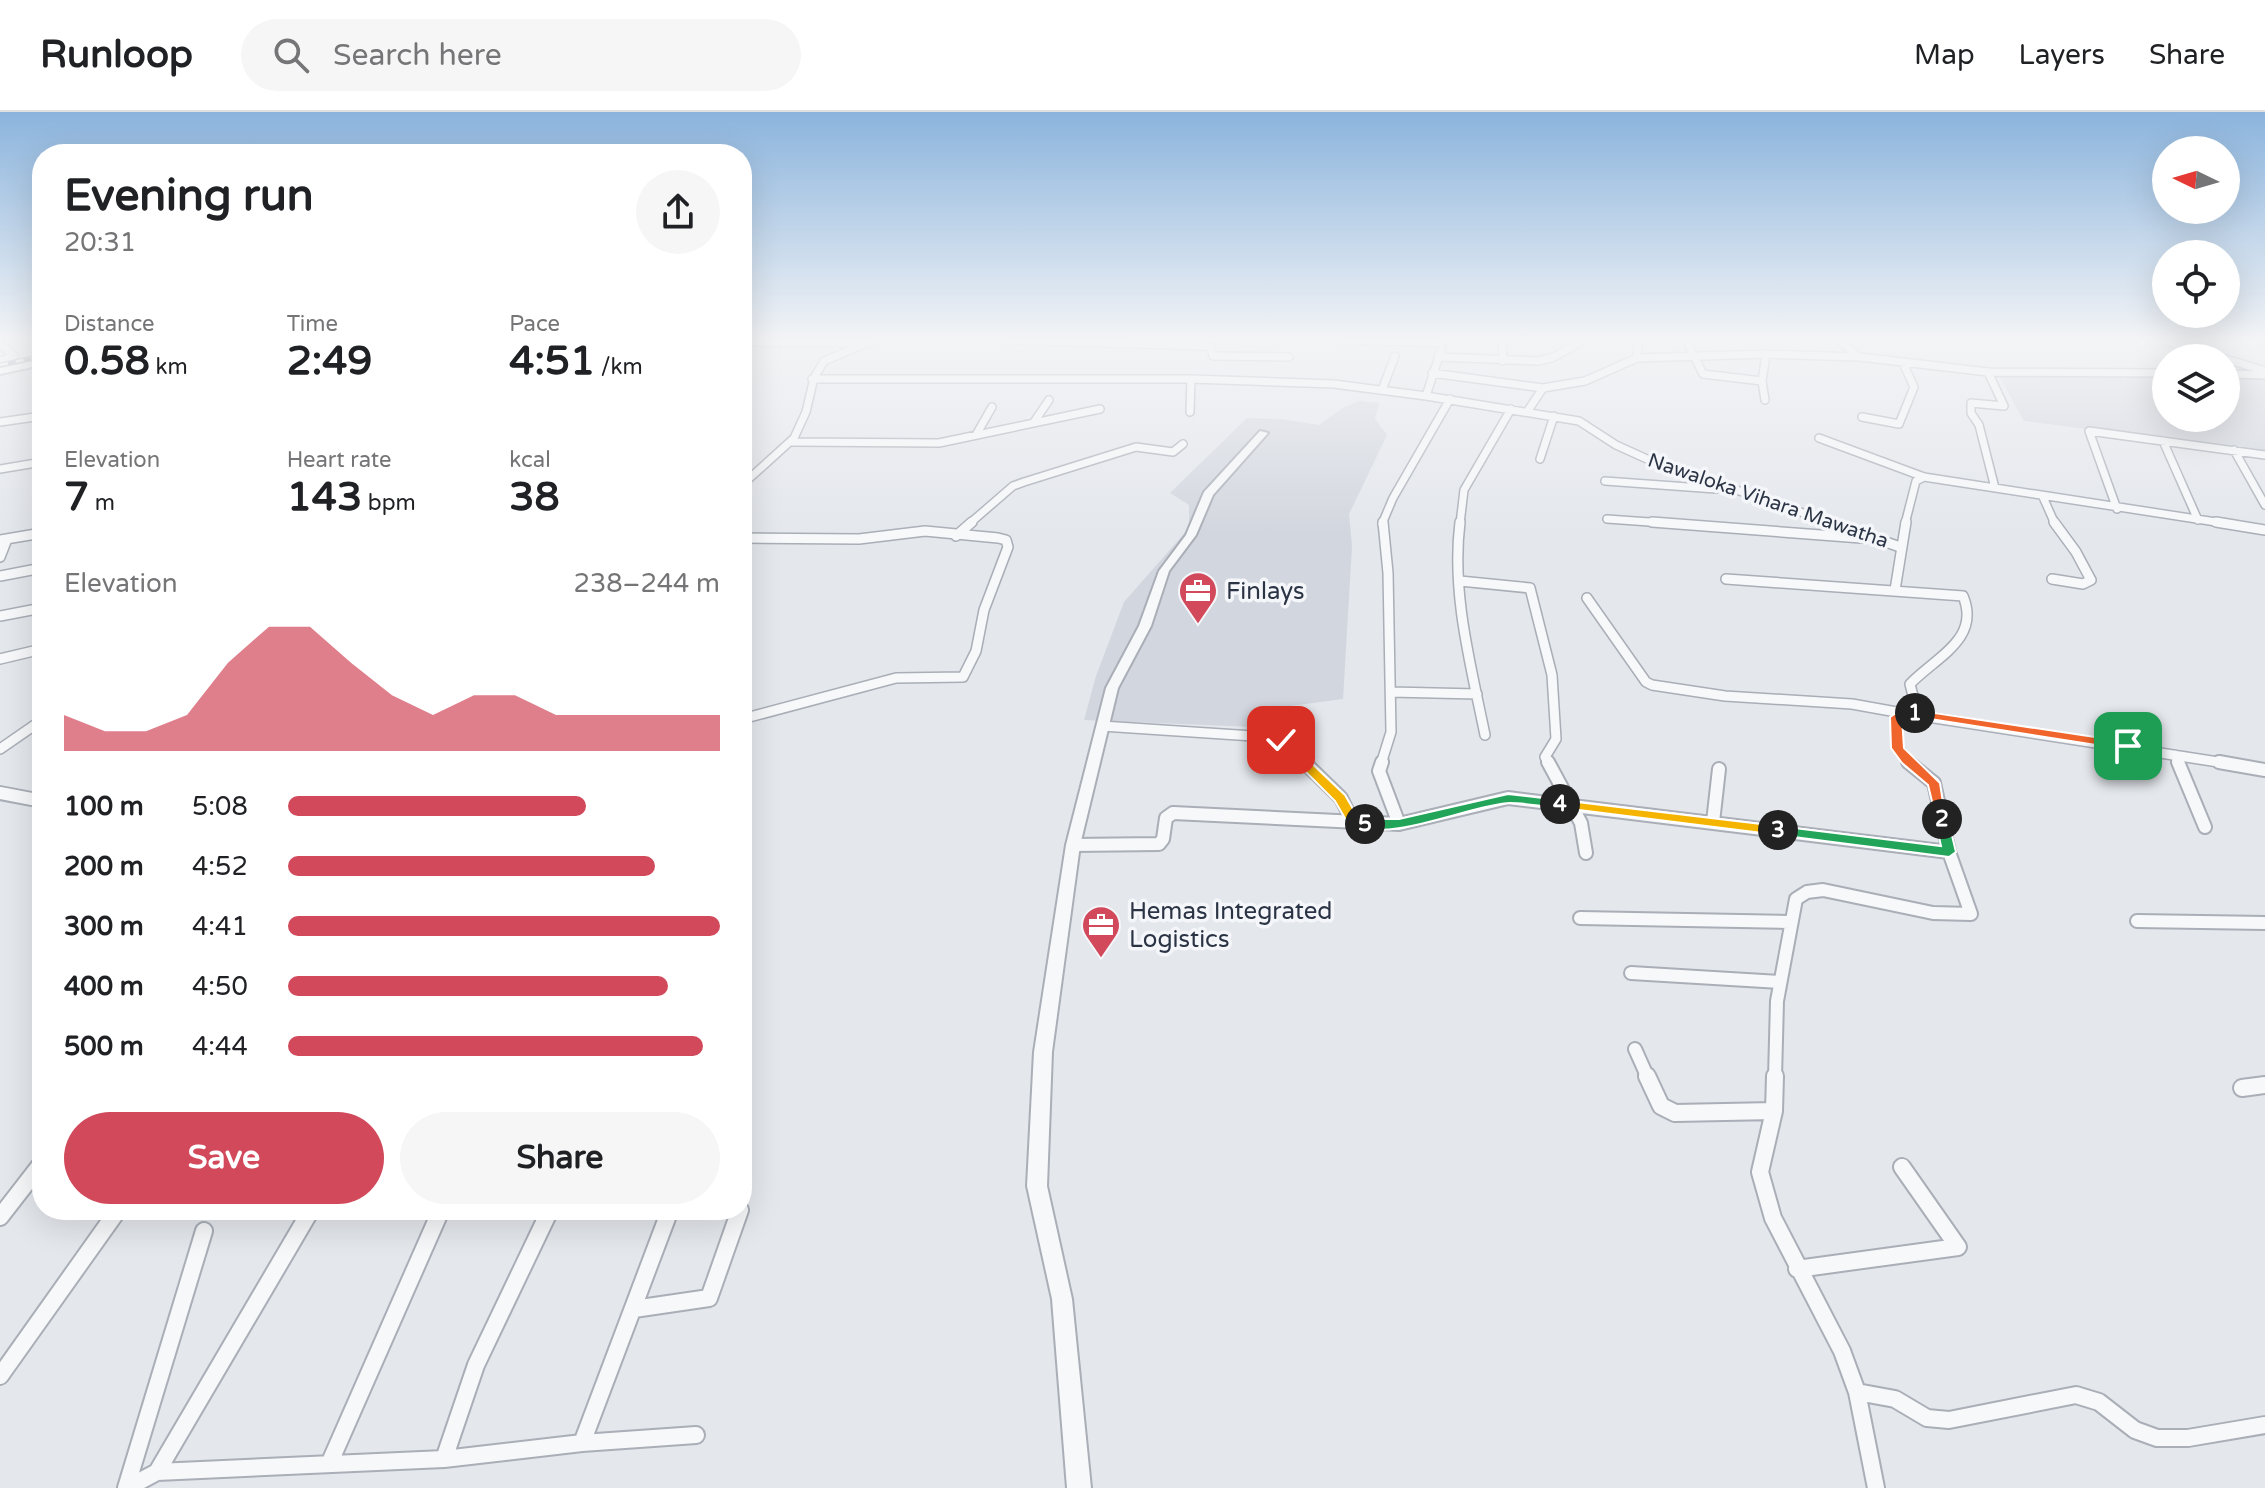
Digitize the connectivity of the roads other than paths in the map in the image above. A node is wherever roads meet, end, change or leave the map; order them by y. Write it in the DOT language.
graph roads {
  1 [pos="808,404"];
  2 [pos="1046,404"];
  3 [pos="1190,404"];
  4 [pos="1447,404"];
  5 [pos="1482,404"];
  6 [pos="1532,404"];
  7 [pos="1907,404"];
  8 [pos="1971,404"];
  9 [pos="1984,404"];
  10 [pos="2003,404"];
  11 [pos="992,407"];
  12 [pos="1100,409"];
  13 [pos="1511,409"];
  14 [pos="1190,412"];
  15 [pos="1527,412"];
  16 [pos="1554,416"];
  17 [pos="32,417"];
  18 [pos="1862,417"];
  19 [pos="0,422"];
  20 [pos="1034,422"];
  21 [pos="1263,433"];
  22 [pos="976,435"];
  23 [pos="1819,438"];
  24 [pos="2163,441"];
  25 [pos="792,442"];
  26 [pos="1183,444"];
  27 [pos="2234,450"];
  28 [pos="2265,455"];
  29 [pos="1540,459"];
  30 [pos="32,464"];
  31 [pos="0,469"];
  32 [pos="752,474"];
  33 [pos="1924,477"];
  34 [pos="1605,481"];
  35 [pos="1995,488"];
  36 [pos="1730,489"];
  37 [pos="2043,497"];
  38 [pos="2265,505"];
  39 [pos="2117,509"];
  40 [pos="1607,519"];
  41 [pos="2198,520"];
  42 [pos="2265,530"];
  43 [pos="32,535"];
  44 [pos="956,536"];
  45 [pos="752,538"];
  46 [pos="1879,539"];
  47 [pos="3,540"];
  48 [pos="1900,547"];
  49 [pos="0,557"];
  50 [pos="32,570"];
  51 [pos="0,576"];
  52 [pos="1726,579"];
  53 [pos="2052,579"];
  54 [pos="1460,581"];
  55 [pos="1895,590"];
  56 [pos="1587,598"];
  57 [pos="32,610"];
  58 [pos="0,616"];
  59 [pos="32,651"];
  60 [pos="0,659"];
  61 [pos="1391,692"];
  62 [pos="1477,694"];
  63 [pos="1902,713"];
  64 [pos="1926,715"];
  65 [pos="752,716"];
  66 [pos="1102,726"];
  67 [pos="32,727"];
  68 [pos="1485,735"];
  69 [pos="0,749"];
  70 [pos="2175,755"];
  71 [pos="1719,769"];
  72 [pos="2265,770"];
  73 [pos="0,793"];
  74 [pos="32,799"];
  75 [pos="1573,806"];
  76 [pos="1713,822"];
  77 [pos="1354,824"];
  78 [pos="1399,824"];
  79 [pos="2205,827"];
  80 [pos="1073,845"];
  81 [pos="1949,852"];
  82 [pos="1586,853"];
  83 [pos="1580,918"];
  84 [pos="2137,921"];
  85 [pos="1790,922"];
  86 [pos="2265,923"];
  87 [pos="1631,973"];
  88 [pos="1780,982"];
  89 [pos="1635,1049"];
  90 [pos="2265,1085"];
  91 [pos="2242,1088"];
  92 [pos="1774,1111"];
  93 [pos="1902,1167"];
  94 [pos="32,1176"];
  95 [pos="0,1217"];
  96 [pos="111,1220"];
  97 [pos="305,1220"];
  98 [pos="437,1220"];
  99 [pos="545,1220"];
  100 [pos="666,1220"];
  101 [pos="737,1220"];
  102 [pos="204,1231"];
  103 [pos="1797,1269"];
  104 [pos="634,1309"];
  105 [pos="0,1376"];
  106 [pos="1857,1392"];
  107 [pos="2265,1425"];
  108 [pos="696,1435"];
  109 [pos="582,1443"];
  110 [pos="444,1459"];
  111 [pos="330,1462"];
  112 [pos="157,1472"];
  113 [pos="126,1488"];
  114 [pos="1079,1488"];
  115 [pos="1876,1488"];
  1 -- 25 [label="street"];
  2 -- 20 [label="street"];
  3 -- 14 [label="street"];
  4 -- 61 [label="street"];
  5 -- 13 [label="street, Nawaloka Vihara Mawatha"];
  6 -- 15 [label="street"];
  7 -- 18 [label="street"];
  8 -- 35 [label="street"];
  9 -- 10 [label="street"];
  11 -- 22 [label="street"];
  12 -- 20 [label="street"];
  13 -- 15 [label="street, Nawaloka Vihara Mawatha"];
  13 -- 54 [label="street"];
  15 -- 16 [label="street, Nawaloka Vihara Mawatha"];
  16 -- 29 [label="street"];
  16 -- 36 [label="street, Nawaloka Vihara Mawatha"];
  17 -- 19 [label="street"];
  20 -- 22 [label="street"];
  21 -- 66 [label="street"];
  22 -- 25 [label="street"];
  23 -- 33 [label="street"];
  24 -- 27 [label="street"];
  24 -- 39 [label="street"];
  24 -- 41 [label="street"];
  25 -- 32 [label="street"];
  26 -- 44 [label="street"];
  27 -- 28 [label="street"];
  27 -- 38 [label="street"];
  30 -- 31 [label="street"];
  33 -- 35 [label="street"];
  33 -- 48 [label="street"];
  34 -- 36 [label="street"];
  35 -- 37 [label="street"];
  36 -- 46 [label="street, Nawaloka Vihara Mawatha"];
  37 -- 39 [label="street"];
  37 -- 53 [label="street"];
  39 -- 41 [label="street"];
  40 -- 46 [label="street"];
  41 -- 42 [label="street"];
  43 -- 47 [label="street"];
  44 -- 45 [label="street"];
  44 -- 65 [label="street"];
  46 -- 48 [label="street, Nawaloka Vihara Mawatha"];
  47 -- 49 [label="street"];
  48 -- 55 [label="street, Nawaloka Vihara Mawatha"];
  50 -- 51 [label="street"];
  52 -- 55 [label="street, Nawaloka Vihara Mawatha"];
  54 -- 62 [label="street"];
  54 -- 75 [label="street"];
  55 -- 64 [label="street"];
  56 -- 63 [label="street"];
  57 -- 58 [label="street"];
  59 -- 60 [label="street"];
  61 -- 62 [label="street"];
  61 -- 78 [label="street"];
  62 -- 68 [label="street"];
  63 -- 64 [label="street"];
  63 -- 81 [label="street"];
  64 -- 70 [label="street"];
  66 -- 77 [label="street"];
  66 -- 80 [label="street"];
  67 -- 69 [label="street"];
  70 -- 72 [label="street"];
  70 -- 79 [label="street"];
  71 -- 76 [label="street"];
  73 -- 74 [label="street"];
  75 -- 76 [label="street"];
  75 -- 78 [label="street"];
  75 -- 82 [label="street"];
  76 -- 81 [label="street"];
  77 -- 78 [label="street"];
  77 -- 80 [label="street"];
  80 -- 114 [label="street"];
  81 -- 85 [label="street"];
  83 -- 85 [label="street"];
  84 -- 86 [label="street"];
  85 -- 88 [label="street"];
  87 -- 88 [label="street"];
  88 -- 92 [label="street"];
  89 -- 92 [label="street"];
  90 -- 91 [label="street"];
  92 -- 103 [label="street"];
  93 -- 103 [label="street"];
  94 -- 95 [label="street"];
  96 -- 105 [label="street"];
  97 -- 112 [label="street"];
  98 -- 111 [label="street"];
  99 -- 110 [label="street"];
  100 -- 104 [label="street"];
  101 -- 104 [label="street"];
  102 -- 113 [label="street"];
  103 -- 106 [label="street"];
  104 -- 109 [label="street"];
  106 -- 107 [label="street"];
  106 -- 115 [label="street"];
  108 -- 109 [label="street"];
  109 -- 110 [label="street"];
  110 -- 111 [label="street"];
  111 -- 112 [label="street"];
  112 -- 113 [label="street"];
}
